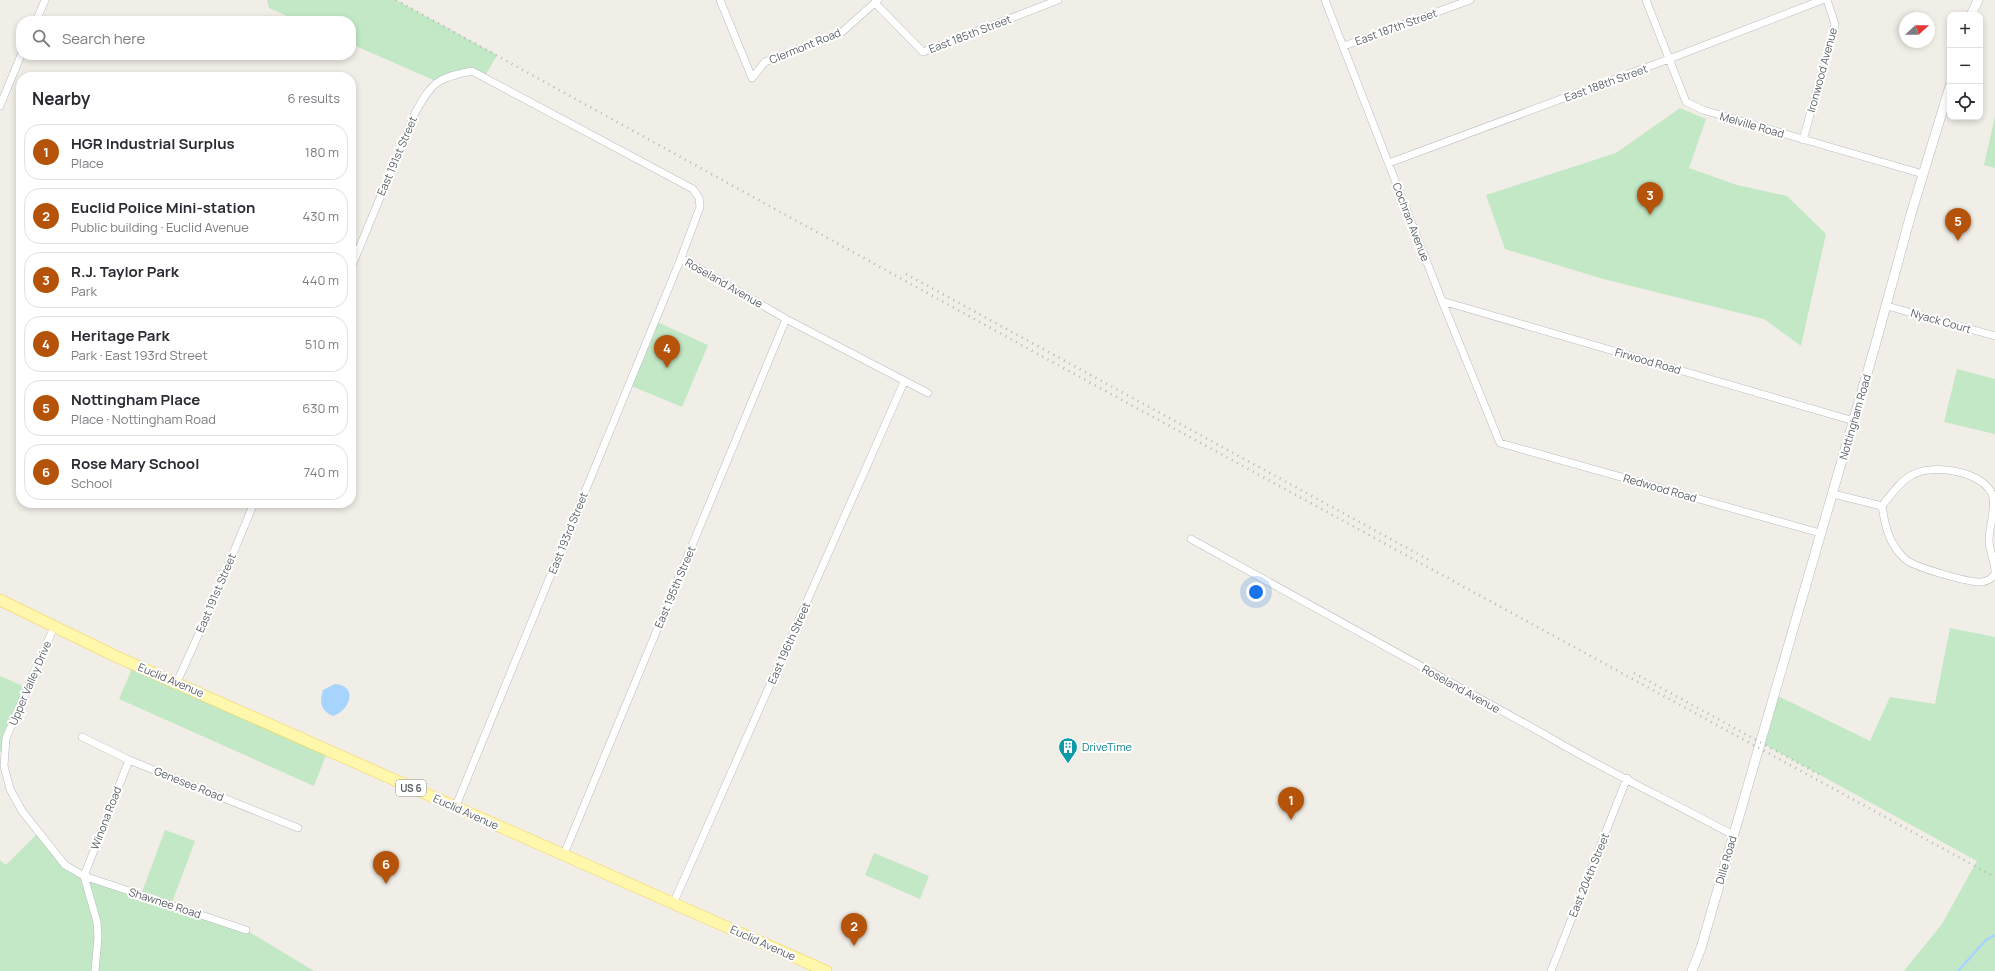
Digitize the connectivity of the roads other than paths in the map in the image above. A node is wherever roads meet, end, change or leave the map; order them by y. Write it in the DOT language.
graph roads {
  1 [pos="45,0"];
  2 [pos="720,0"];
  3 [pos="1058,0"];
  4 [pos="1325,0"];
  5 [pos="1470,0"];
  6 [pos="1646,0"];
  7 [pos="1822,0"];
  8 [pos="1827,0"];
  9 [pos="1978,0"];
  10 [pos="877,1"];
  11 [pos="1973,12"];
  12 [pos="38,16"];
  13 [pos="1344,46"];
  14 [pos="1669,59"];
  15 [pos="20,60"];
  16 [pos="472,71"];
  17 [pos="1947,96"];
  18 [pos="0,106"];
  19 [pos="1803,140"];
  20 [pos="1389,163"];
  21 [pos="1923,174"];
  22 [pos="356,256"];
  23 [pos="681,258"];
  24 [pos="1442,301"];
  25 [pos="1887,306"];
  26 [pos="786,319"];
  27 [pos="1995,336"];
  28 [pos="904,382"];
  29 [pos="928,393"];
  30 [pos="1854,421"];
  31 [pos="1500,442"];
  32 [pos="1833,494"];
  33 [pos="1882,506"];
  34 [pos="252,508"];
  35 [pos="1820,533"];
  36 [pos="1191,539"];
  37 [pos="1995,573"];
  38 [pos="0,600"];
  39 [pos="54,627"];
  40 [pos="177,682"];
  41 [pos="82,737"];
  42 [pos="1758,748"];
  43 [pos="129,760"];
  44 [pos="1627,778"];
  45 [pos="455,808"];
  46 [pos="298,828"];
  47 [pos="1733,835"];
  48 [pos="564,854"];
  49 [pos="84,876"];
  50 [pos="673,904"];
  51 [pos="246,930"];
  52 [pos="95,971"];
  53 [pos="826,971"];
  54 [pos="1551,971"];
  55 [pos="1692,971"];
  1 -- 12 [label="street"];
  2 -- 10 [label="street, Clermont Road"];
  3 -- 10 [label="street, East 185th Street"];
  4 -- 13 [label="street, Cochran Avenue"];
  5 -- 13 [label="street, East 187th Street"];
  6 -- 14 [label="street, Melville Road"];
  7 -- 14 [label="street, East 188th Street"];
  8 -- 19 [label="street, Ironwood Avenue"];
  9 -- 11 [label="street"];
  13 -- 20 [label="street, Cochran Avenue"];
  14 -- 19 [label="street, Melville Road"];
  14 -- 20 [label="street, East 188th Street"];
  15 -- 18 [label="street"];
  16 -- 22 [label="street, East 191st Street"];
  16 -- 23 [label="street, Roseland Avenue"];
  17 -- 21 [label="street, Nottingham Road"];
  19 -- 21 [label="street, Melville Road"];
  20 -- 24 [label="street, Cochran Avenue"];
  21 -- 25 [label="street, Nottingham Road"];
  23 -- 26 [label="street, Roseland Avenue"];
  23 -- 45 [label="street, East 193rd Street"];
  24 -- 30 [label="street, Firwood Road"];
  24 -- 31 [label="street, Cochran Avenue"];
  25 -- 27 [label="street, Nyack Court"];
  25 -- 30 [label="street, Nottingham Road"];
  26 -- 28 [label="street, Roseland Avenue"];
  26 -- 48 [label="street, East 195th Street"];
  28 -- 29 [label="street, Roseland Avenue"];
  28 -- 50 [label="street, East 196th Street"];
  30 -- 32 [label="street, Nottingham Road"];
  31 -- 35 [label="street, Redwood Road"];
  32 -- 33 [label="street"];
  32 -- 35 [label="street, Nottingham Road"];
  33 -- 37 [label="street"];
  33 -- 37 [label="street"];
  34 -- 40 [label="street, East 191st Street"];
  35 -- 42 [label="street, Nottingham Road"];
  36 -- 44 [label="street, Roseland Avenue"];
  38 -- 39 [label="main road, Euclid Avenue / US 6"];
  39 -- 40 [label="main road, Euclid Avenue / US 6"];
  39 -- 49 [label="street, Upper Valley Drive"];
  40 -- 45 [label="main road, Euclid Avenue / US 6"];
  41 -- 43 [label="street, Genesee Road"];
  42 -- 47 [label="street, Dille Road"];
  43 -- 46 [label="street, Genesee Road"];
  43 -- 49 [label="street, Winona Road"];
  44 -- 47 [label="street, Roseland Avenue"];
  44 -- 54 [label="street, East 204th Street"];
  45 -- 48 [label="main road, Euclid Avenue / US 6"];
  47 -- 55 [label="street, Dille Road"];
  48 -- 50 [label="main road, Euclid Avenue / US 6"];
  49 -- 51 [label="street, Shawnee Road"];
  49 -- 52 [label="street"];
  50 -- 53 [label="main road, Euclid Avenue / US 6"];
}
